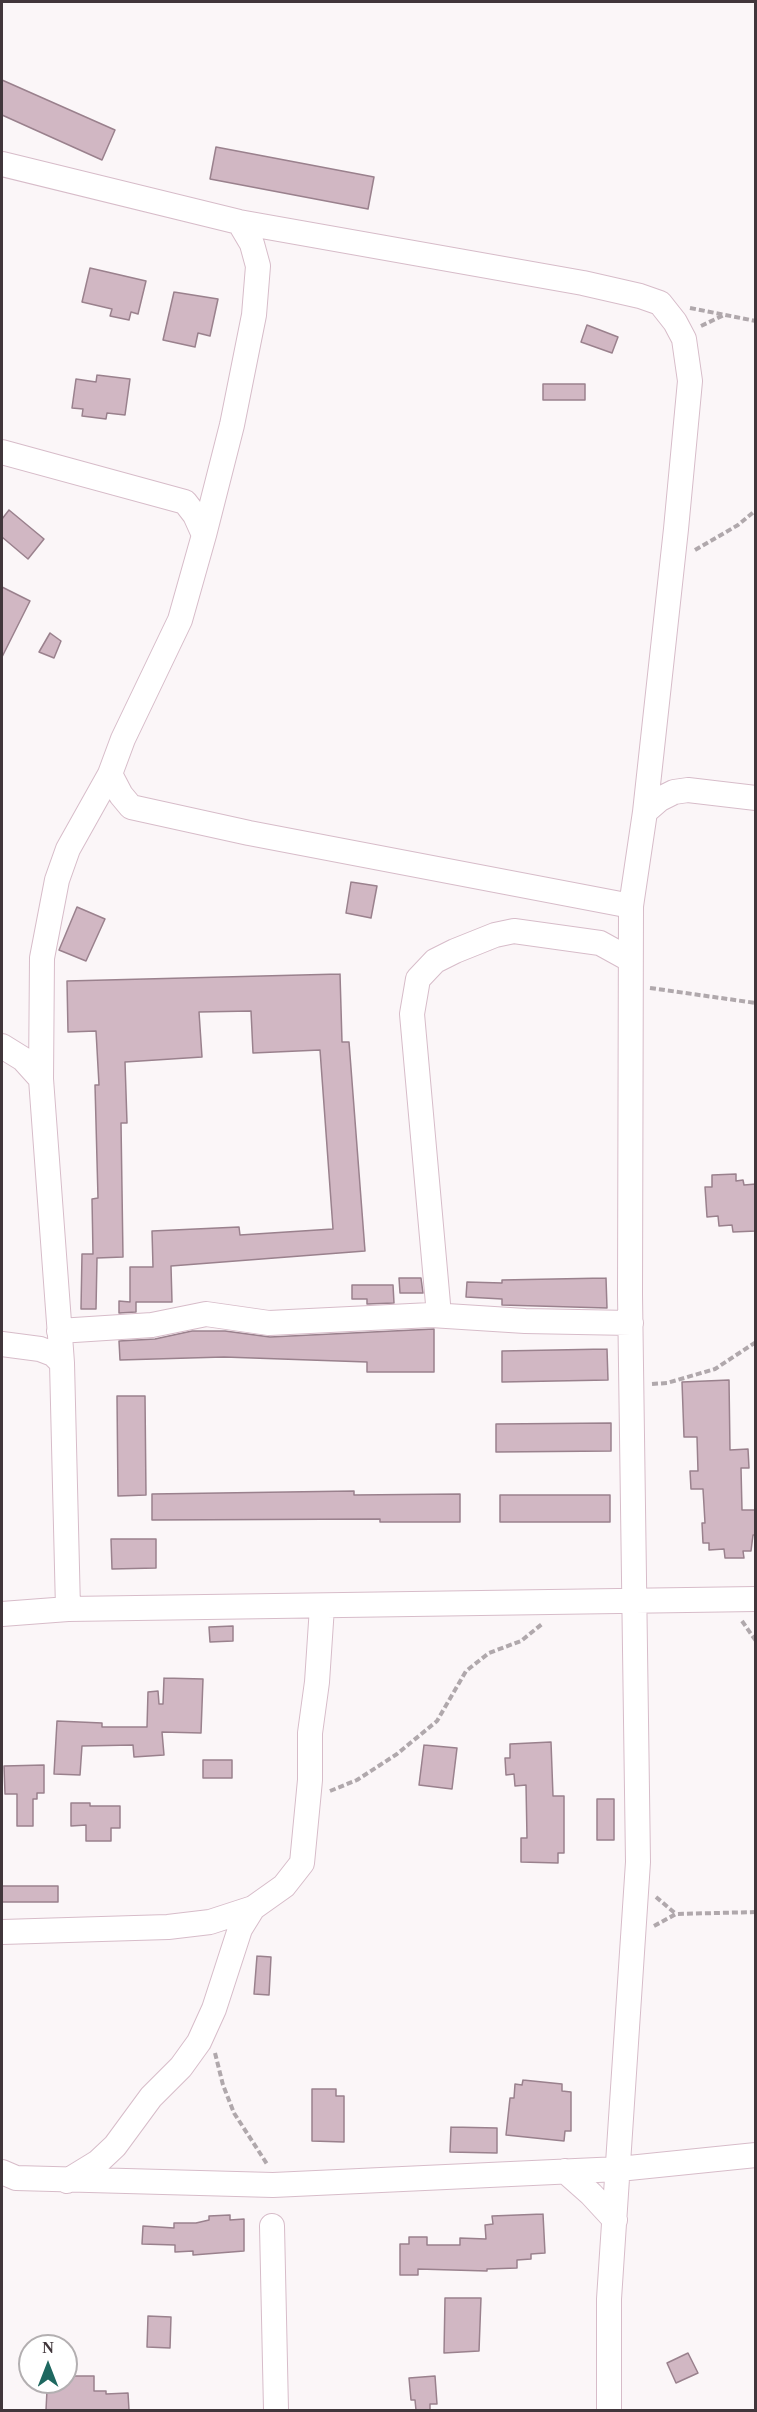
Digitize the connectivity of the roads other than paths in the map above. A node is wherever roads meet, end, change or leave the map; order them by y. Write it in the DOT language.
graph roads {
  1 [pos="2,164"];
  2 [pos="239,222"];
  3 [pos="288,230"];
  4 [pos="258,266"];
  5 [pos="2,452"];
  6 [pos="214,491"];
  7 [pos="185,502"];
  8 [pos="204,535"];
  9 [pos="110,774"];
  10 [pos="756,798"];
  11 [pos="130,807"];
  12 [pos="645,812"];
  13 [pos="86,815"];
  14 [pos="631,906"];
  15 [pos="630,959"];
  16 [pos="2,1046"];
  17 [pos="41,1079"];
  18 [pos="439,1315"];
  19 [pos="631,1323"];
  20 [pos="59,1331"];
  21 [pos="2,1344"];
  22 [pos="62,1363"];
  23 [pos="635,1599"];
  24 [pos="756,1599"];
  25 [pos="322,1607"];
  26 [pos="68,1609"];
  27 [pos="2,1614"];
  28 [pos="253,1908"];
  29 [pos="2,1932"];
  30 [pos="756,2155"];
  31 [pos="619,2169"];
  32 [pos="565,2171"];
  33 [pos="2,2172"];
  34 [pos="67,2181"];
  35 [pos="615,2220"];
  36 [pos="272,2226"];
  37 [pos="276,2410"];
  38 [pos="609,2410"];
  1 -- 2 [label="street"];
  2 -- 3 [label="street"];
  2 -- 4 [label="street"];
  3 -- 4 [label="street"];
  3 -- 12 [label="street"];
  4 -- 6 [label="street"];
  5 -- 7 [label="street"];
  6 -- 7 [label="street"];
  6 -- 8 [label="street"];
  7 -- 8 [label="street"];
  8 -- 9 [label="street"];
  9 -- 11 [label="street"];
  9 -- 13 [label="street"];
  10 -- 12 [label="street"];
  11 -- 13 [label="street"];
  11 -- 14 [label="street"];
  12 -- 14 [label="street"];
  13 -- 17 [label="street"];
  14 -- 15 [label="street"];
  15 -- 18 [label="street"];
  15 -- 19 [label="street"];
  16 -- 17 [label="street"];
  17 -- 20 [label="street"];
  18 -- 19 [label="street"];
  18 -- 20 [label="street"];
  19 -- 23 [label="street"];
  20 -- 22 [label="street"];
  21 -- 22 [label="street"];
  22 -- 26 [label="street"];
  23 -- 24 [label="street"];
  23 -- 25 [label="street"];
  23 -- 31 [label="street"];
  25 -- 26 [label="street"];
  25 -- 28 [label="street"];
  26 -- 27 [label="street"];
  28 -- 29 [label="street"];
  28 -- 34 [label="street"];
  30 -- 31 [label="street"];
  31 -- 32 [label="street"];
  31 -- 35 [label="street"];
  32 -- 34 [label="street"];
  32 -- 35 [label="street"];
  33 -- 34 [label="street"];
  35 -- 38 [label="street"];
  36 -- 37 [label="street"];
}
